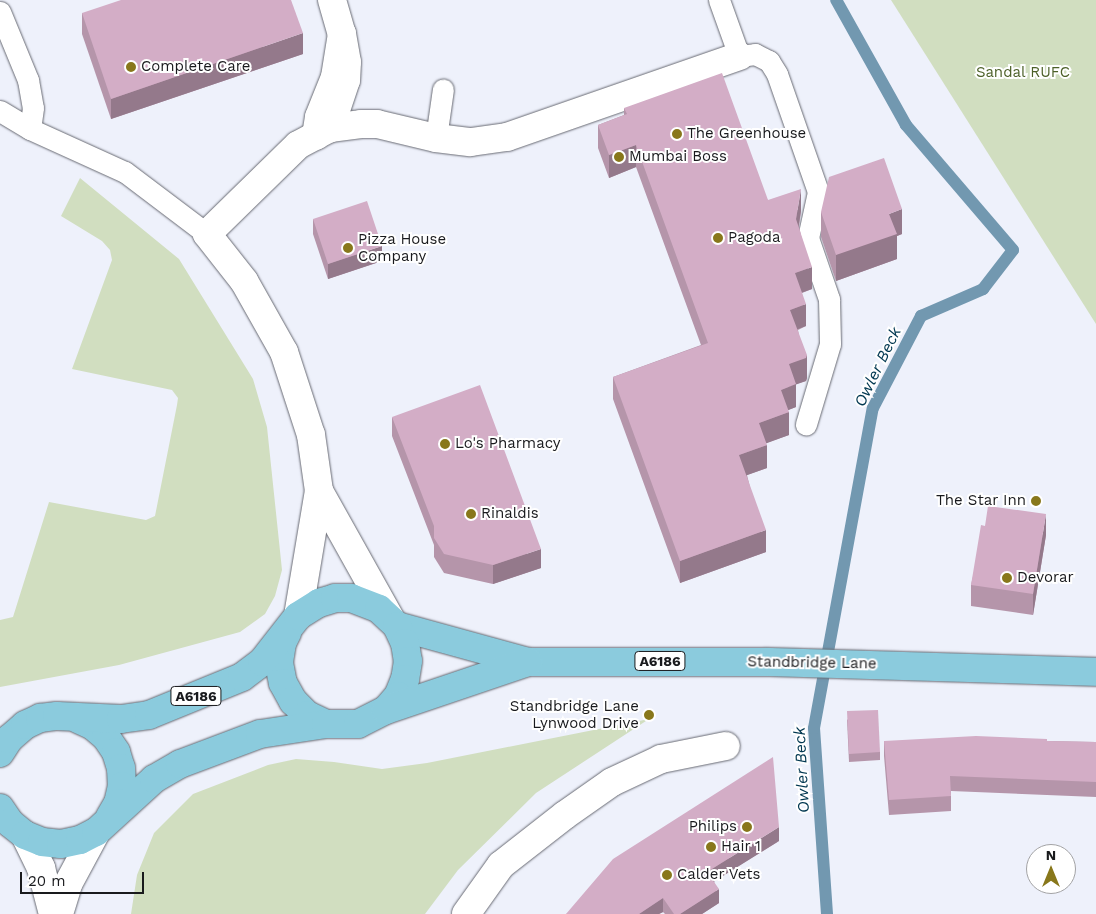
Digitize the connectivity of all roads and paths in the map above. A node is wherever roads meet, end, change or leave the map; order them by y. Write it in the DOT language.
graph roads {
  1 [pos="332,0"];
  2 [pos="719,0"];
  3 [pos="0,12"];
  4 [pos="739,56"];
  5 [pos="443,89"];
  6 [pos="0,111"];
  7 [pos="30,129"];
  8 [pos="0,131"];
  9 [pos="323,132"];
  10 [pos="436,138"];
  11 [pos="207,234"];
  12 [pos="806,424"];
  13 [pos="319,491"];
  14 [pos="295,621"];
  15 [pos="393,622"];
  16 [pos="528,662"];
  17 [pos="1096,672"];
  18 [pos="386,710"];
  19 [pos="78,719"];
  20 [pos="326,724"];
  21 [pos="12,729"];
  22 [pos="726,746"];
  23 [pos="0,753"];
  24 [pos="9,821"];
  25 [pos="103,825"];
  26 [pos="53,914"];
  27 [pos="59,914"];
  28 [pos="466,914"];
  1 -- 9 [label="street"];
  2 -- 4 [label="lane"];
  3 -- 7 [label="lane"];
  4 -- 10 [label="street"];
  4 -- 12 [label="lane"];
  5 -- 10 [label="lane"];
  6 -- 7 [label="lane"];
  7 -- 8 [label="lane"];
  7 -- 11 [label="lane"];
  9 -- 10 [label="street"];
  9 -- 11 [label="street"];
  11 -- 13 [label="street"];
  13 -- 14 [label="street"];
  13 -- 15 [label="street"];
  14 -- 15 [label="main road, Standbridge Lane"];
  14 -- 19 [label="main road, Standbridge Lane / A6186"];
  14 -- 20 [label="main road"];
  15 -- 16 [label="main road, Standbridge Lane / A6186"];
  15 -- 18 [label="main road, Standbridge Lane"];
  16 -- 17 [label="main road, Standbridge Lane / A6186"];
  16 -- 18 [label="main road, Standbridge Lane / A6186"];
  18 -- 20 [label="main road, Standbridge Lane"];
  19 -- 21 [label="main road, Standbridge Lane / A6186"];
  19 -- 25 [label="main road, Standbridge Lane / A6186"];
  20 -- 25 [label="main road, Standbridge Lane"];
  21 -- 23 [label="main road, Standbridge Lane / A6186"];
  22 -- 28 [label="street"];
  24 -- 25 [label="main road, Standbridge Lane"];
  24 -- 26 [label="street, Standbridge Lane"];
  25 -- 27 [label="street, Standbridge Lane"];
}
